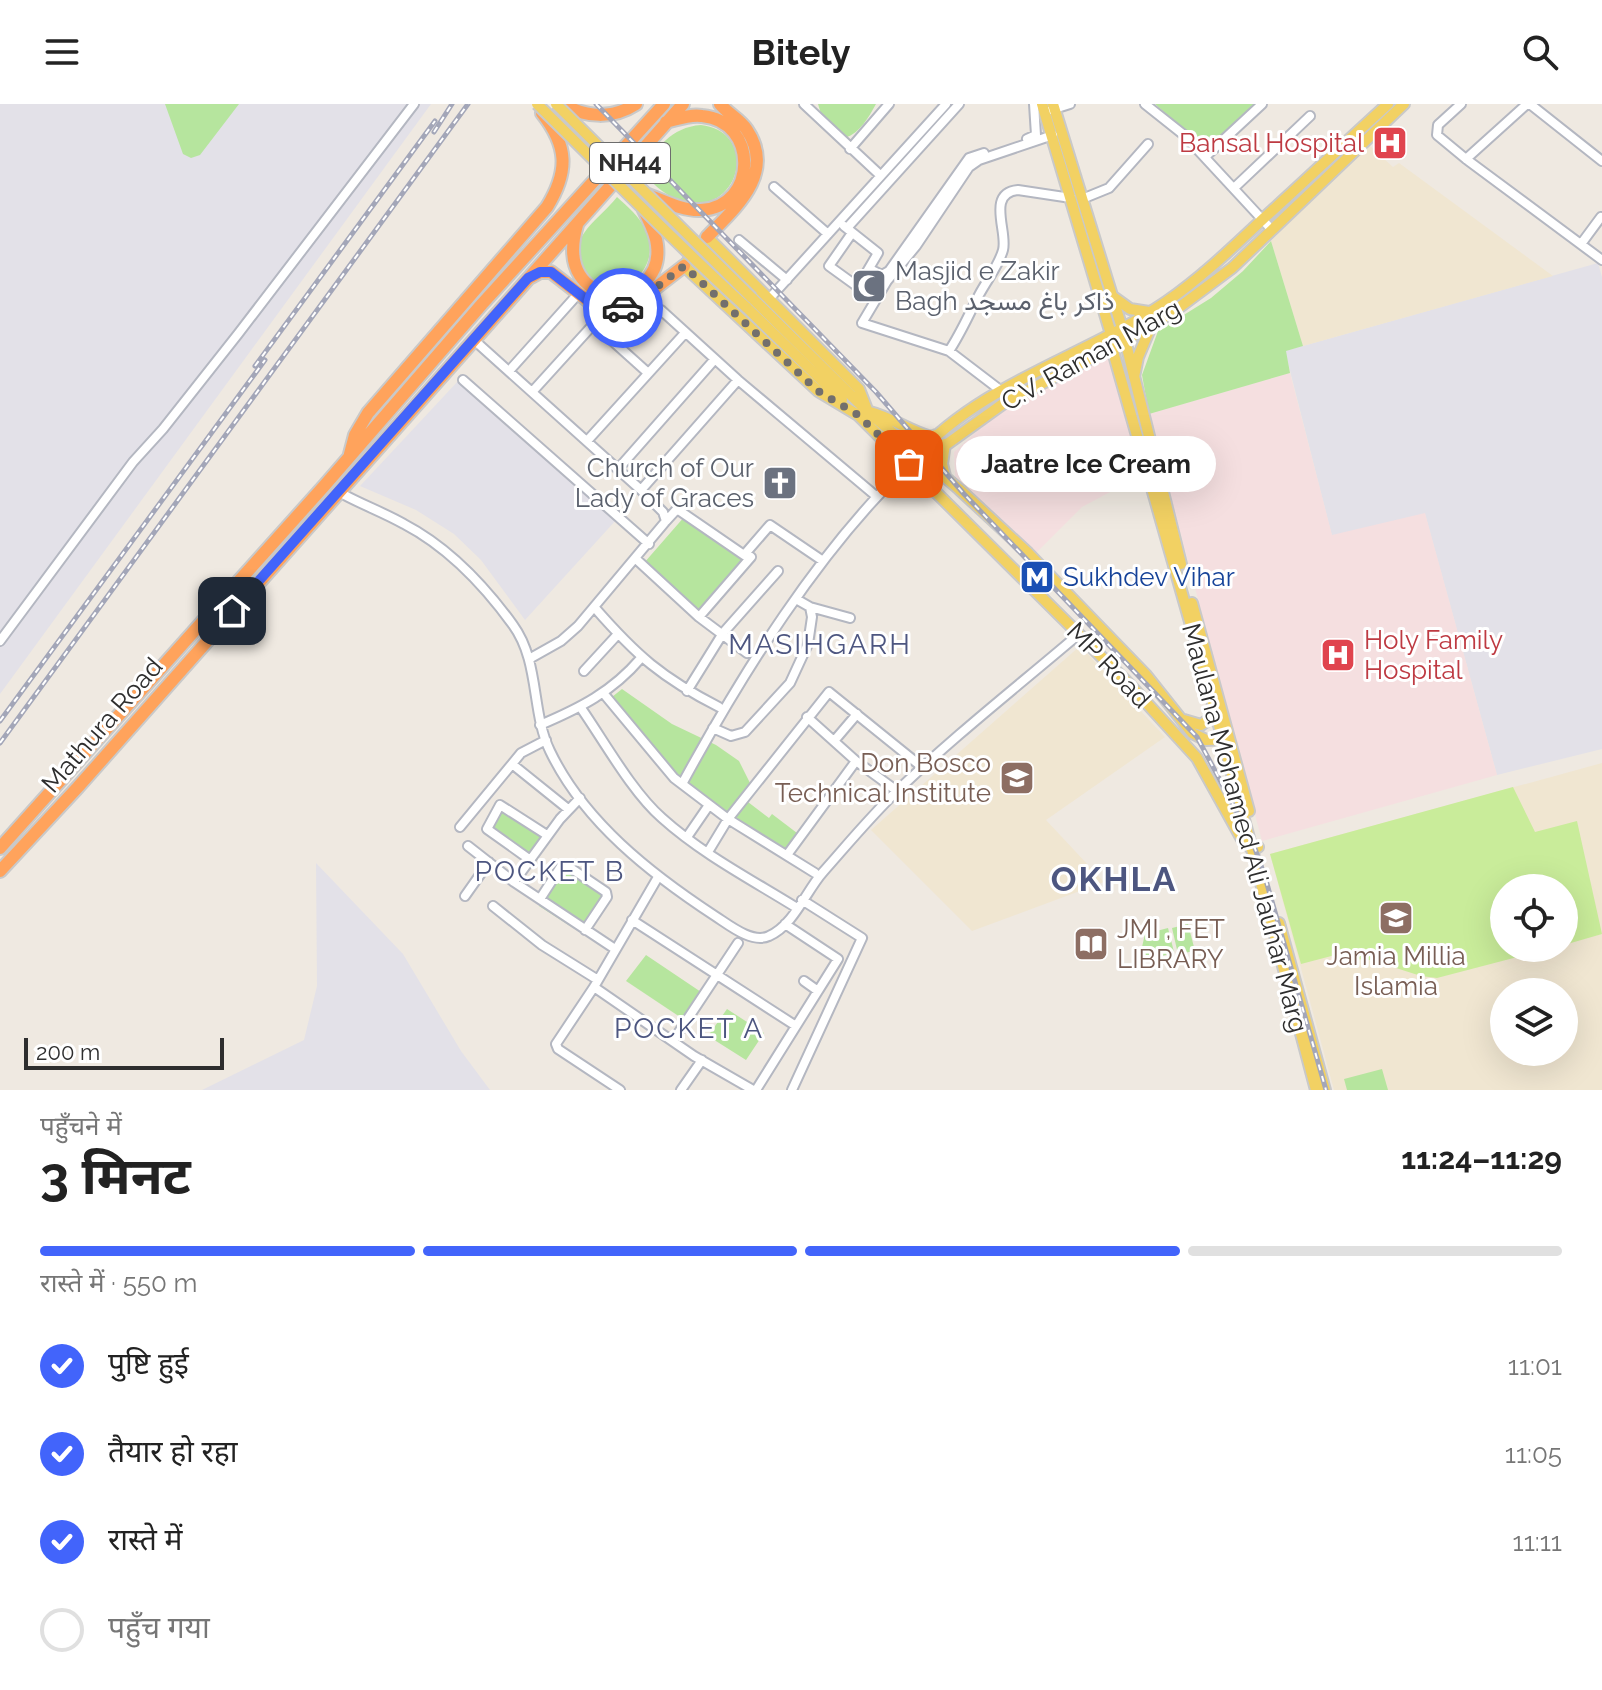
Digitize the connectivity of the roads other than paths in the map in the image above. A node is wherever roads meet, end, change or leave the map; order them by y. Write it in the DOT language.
graph roads {
  1 [pos="414,104"];
  2 [pos="536,104"];
  3 [pos="556,104"];
  4 [pos="563,104"];
  5 [pos="636,104"];
  6 [pos="664,104"];
  7 [pos="720,104"];
  8 [pos="889,104"];
  9 [pos="946,104"];
  10 [pos="959,104"];
  11 [pos="1034,104"];
  12 [pos="1070,104"];
  13 [pos="1145,104"];
  14 [pos="1262,104"];
  15 [pos="1388,104"];
  16 [pos="1404,104"];
  17 [pos="1461,104"];
  18 [pos="1528,104"];
  19 [pos="810,106"];
  20 [pos="1048,107"];
  21 [pos="684,111"];
  22 [pos="1310,116"];
  23 [pos="1053,135"];
  24 [pos="1148,144"];
  25 [pos="850,149"];
  26 [pos="1206,156"];
  27 [pos="1466,159"];
  28 [pos="1602,161"];
  29 [pos="880,175"];
  30 [pos="774,187"];
  31 [pos="1234,188"];
  32 [pos="1077,198"];
  33 [pos="644,200"];
  34 [pos="1601,217"];
  35 [pos="1262,220"];
  36 [pos="578,222"];
  37 [pos="839,222"];
  38 [pos="1272,230"];
  39 [pos="849,231"];
  40 [pos="828,234"];
  41 [pos="707,237"];
  42 [pos="739,240"];
  43 [pos="1581,244"];
  44 [pos="1602,260"];
  45 [pos="684,266"];
  46 [pos="870,269"];
  47 [pos="528,278"];
  48 [pos="787,280"];
  49 [pos="578,294"];
  50 [pos="1112,296"];
  51 [pos="769,299"];
  52 [pos="661,310"];
  53 [pos="1149,312"];
  54 [pos="1153,324"];
  55 [pos="1122,328"];
  56 [pos="685,333"];
  57 [pos="1111,334"];
  58 [pos="474,340"];
  59 [pos="1119,343"];
  60 [pos="949,351"];
  61 [pos="715,359"];
  62 [pos="509,371"];
  63 [pos="647,372"];
  64 [pos="1133,379"];
  65 [pos="463,380"];
  66 [pos="738,380"];
  67 [pos="1001,390"];
  68 [pos="532,392"];
  69 [pos="1010,399"];
  70 [pos="863,413"];
  71 [pos="942,439"];
  72 [pos="587,441"];
  73 [pos="921,457"];
  74 [pos="349,458"];
  75 [pos="912,466"];
  76 [pos="618,469"];
  77 [pos="959,489"];
  78 [pos="641,490"];
  79 [pos="339,492"];
  80 [pos="876,496"];
  81 [pos="666,521"];
  82 [pos="649,544"];
  83 [pos="751,557"];
  84 [pos="636,559"];
  85 [pos="823,561"];
  86 [pos="778,571"];
  87 [pos="796,599"];
  88 [pos="810,607"];
  89 [pos="595,608"];
  90 [pos="699,617"];
  91 [pos="850,618"];
  92 [pos="723,633"];
  93 [pos="618,634"];
  94 [pos="1079,634"];
  95 [pos="0,641"];
  96 [pos="747,653"];
  97 [pos="641,658"];
  98 [pos="529,659"];
  99 [pos="584,671"];
  100 [pos="687,691"];
  101 [pos="604,694"];
  102 [pos="1212,699"];
  103 [pos="719,707"];
  104 [pos="581,708"];
  105 [pos="857,714"];
  106 [pos="807,717"];
  107 [pos="1178,717"];
  108 [pos="540,725"];
  109 [pos="713,728"];
  110 [pos="546,740"];
  111 [pos="1206,740"];
  112 [pos="1226,740"];
  113 [pos="834,741"];
  114 [pos="1197,758"];
  115 [pos="856,761"];
  116 [pos="917,763"];
  117 [pos="512,764"];
  118 [pos="682,784"];
  119 [pos="897,791"];
  120 [pos="580,798"];
  121 [pos="709,805"];
  122 [pos="568,809"];
  123 [pos="728,819"];
  124 [pos="460,827"];
  125 [pos="547,835"];
  126 [pos="687,837"];
  127 [pos="468,846"];
  128 [pos="0,848"];
  129 [pos="1255,848"];
  130 [pos="708,852"];
  131 [pos="787,855"];
  132 [pos="529,859"];
  133 [pos="489,862"];
  134 [pos="0,871"];
  135 [pos="815,873"];
  136 [pos="658,877"];
  137 [pos="514,882"];
  138 [pos="465,896"];
  139 [pos="540,899"];
  140 [pos="800,904"];
  141 [pos="493,906"];
  142 [pos="632,920"];
  143 [pos="785,924"];
  144 [pos="585,930"];
  145 [pos="738,943"];
  146 [pos="615,949"];
  147 [pos="718,975"];
  148 [pos="804,981"];
  149 [pos="596,984"];
  150 [pos="818,991"];
  151 [pos="796,1026"];
  152 [pos="673,1041"];
  153 [pos="702,1060"];
  154 [pos="620,1090"];
  155 [pos="681,1090"];
  156 [pos="754,1090"];
  157 [pos="792,1090"];
  158 [pos="1316,1090"];
  159 [pos="1325,1090"];
  1 -- 95 [label="street"];
  2 -- 33 [label="main road, bridge"];
  2 -- 74 [label="highway, bridge"];
  3 -- 33 [label="main road, bridge"];
  4 -- 5 [label="highway"];
  6 -- 74 [label="highway, Mathura Road / NH44"];
  7 -- 41 [label="highway"];
  8 -- 25 [label="street"];
  9 -- 29 [label="street"];
  10 -- 39 [label="street"];
  11 -- 46 [label="street"];
  12 -- 20 [label="street"];
  13 -- 26 [label="street"];
  14 -- 26 [label="street"];
  15 -- 35 [label="main road, C.V. Raman Marg"];
  16 -- 38 [label="main road, C.V. Raman Marg"];
  17 -- 27 [label="street"];
  18 -- 27 [label="street"];
  18 -- 28 [label="street"];
  19 -- 25 [label="street"];
  20 -- 23 [label="main road, Maulana Mohamed Ali Jauhar Marg"];
  20 -- 32 [label="main road, Maulana Mohamed Ali Jauhar Marg"];
  21 -- 33 [label="highway"];
  21 -- 36 [label="highway, Mathura Road / NH44"];
  22 -- 31 [label="street"];
  23 -- 32 [label="main road, Maulana Mohamed Ali Jauhar Marg"];
  23 -- 60 [label="street"];
  24 -- 32 [label="street"];
  25 -- 29 [label="street"];
  26 -- 31 [label="street"];
  27 -- 43 [label="street"];
  29 -- 37 [label="street"];
  30 -- 40 [label="street"];
  31 -- 35 [label="street"];
  32 -- 50 [label="main road, Maulana Mohamed Ali Jauhar Marg"];
  32 -- 57 [label="main road, Maulana Mohamed Ali Jauhar Marg"];
  32 -- 60 [label="street"];
  33 -- 36 [label="highway"];
  33 -- 70 [label="main road, bridge"];
  34 -- 43 [label="street"];
  35 -- 38 [label="street"];
  35 -- 53 [label="main road, C.V. Raman Marg"];
  36 -- 47 [label="highway, Mathura Road / NH44"];
  37 -- 39 [label="street"];
  37 -- 40 [label="street"];
  38 -- 54 [label="main road, C.V. Raman Marg"];
  39 -- 46 [label="street"];
  39 -- 46 [label="street"];
  40 -- 48 [label="street"];
  41 -- 45 [label="main road"];
  41 -- 51 [label="main road"];
  42 -- 48 [label="street"];
  43 -- 44 [label="street"];
  45 -- 49 [label="highway"];
  45 -- 70 [label="main road"];
  47 -- 49 [label="highway"];
  47 -- 58 [label="highway, Mathura Road / NH44"];
  48 -- 51 [label="street"];
  49 -- 62 [label="street"];
  50 -- 53 [label="main road"];
  50 -- 55 [label="main road, Maulana Mohamed Ali Jauhar Marg"];
  51 -- 70 [label="main road"];
  52 -- 56 [label="street"];
  53 -- 55 [label="main road, C.V. Raman Marg"];
  54 -- 59 [label="main road, C.V. Raman Marg"];
  54 -- 64 [label="main road"];
  55 -- 57 [label="main road, C.V. Raman Marg"];
  55 -- 59 [label="main road, Maulana Mohamed Ali Jauhar Marg"];
  56 -- 61 [label="street"];
  56 -- 63 [label="street"];
  57 -- 59 [label="main road, Maulana Mohamed Ali Jauhar Marg"];
  57 -- 67 [label="main road, C.V. Raman Marg"];
  58 -- 62 [label="street"];
  58 -- 79 [label="highway, Mathura Road / NH44"];
  59 -- 64 [label="main road, Maulana Mohamed Ali Jauhar Marg"];
  59 -- 69 [label="main road, C.V. Raman Marg"];
  59 -- 102 [label="main road, Maulana Mohamed Ali Jauhar Marg"];
  60 -- 67 [label="street"];
  61 -- 66 [label="street"];
  61 -- 76 [label="street"];
  62 -- 68 [label="street"];
  63 -- 68 [label="street"];
  63 -- 72 [label="street"];
  64 -- 112 [label="main road, Maulana Mohamed Ali Jauhar Marg"];
  65 -- 82 [label="street"];
  66 -- 78 [label="street"];
  66 -- 80 [label="street"];
  67 -- 69 [label="street"];
  67 -- 71 [label="main road, C.V. Raman Marg"];
  68 -- 72 [label="street"];
  69 -- 71 [label="main road, C.V. Raman Marg"];
  70 -- 71 [label="main road"];
  70 -- 73 [label="main road, MP Road"];
  70 -- 75 [label="main road, MP Road"];
  71 -- 73 [label="main road, C.V. Raman Marg"];
  71 -- 77 [label="main road"];
  72 -- 76 [label="street"];
  73 -- 75 [label="main road, C.V. Raman Marg"];
  73 -- 77 [label="main road, MP Road"];
  74 -- 128 [label="highway, Mathura Road / NH44"];
  75 -- 80 [label="street"];
  75 -- 94 [label="main road, MP Road"];
  76 -- 78 [label="street"];
  77 -- 107 [label="main road, MP Road"];
  78 -- 81 [label="street"];
  79 -- 98 [label="street"];
  79 -- 134 [label="highway, Mathura Road / NH44"];
  80 -- 85 [label="street"];
  81 -- 82 [label="street"];
  81 -- 85 [label="street"];
  82 -- 84 [label="street"];
  83 -- 90 [label="street"];
  84 -- 89 [label="street"];
  84 -- 90 [label="street"];
  85 -- 87 [label="street"];
  86 -- 92 [label="street"];
  87 -- 88 [label="street"];
  87 -- 109 [label="street"];
  88 -- 91 [label="street"];
  88 -- 109 [label="street"];
  89 -- 93 [label="street"];
  89 -- 98 [label="street"];
  90 -- 92 [label="street"];
  92 -- 96 [label="street"];
  92 -- 100 [label="street"];
  93 -- 97 [label="street"];
  93 -- 99 [label="street"];
  94 -- 114 [label="main road, MP Road"];
  94 -- 119 [label="street"];
  97 -- 100 [label="street"];
  97 -- 101 [label="street"];
  98 -- 108 [label="street"];
  100 -- 103 [label="street"];
  101 -- 104 [label="street"];
  101 -- 118 [label="street"];
  102 -- 107 [label="main road"];
  102 -- 112 [label="main road, Maulana Mohamed Ali Jauhar Marg"];
  104 -- 108 [label="street"];
  104 -- 126 [label="street"];
  105 -- 106 [label="street"];
  105 -- 113 [label="street"];
  105 -- 116 [label="street"];
  106 -- 113 [label="street"];
  106 -- 123 [label="street"];
  107 -- 111 [label="main road, MP Road"];
  108 -- 110 [label="street"];
  109 -- 118 [label="street"];
  110 -- 117 [label="street"];
  110 -- 120 [label="street"];
  111 -- 112 [label="main road"];
  111 -- 114 [label="main road"];
  112 -- 129 [label="main road, Maulana Mohamed Ali Jauhar Marg"];
  113 -- 115 [label="street"];
  114 -- 129 [label="main road, MP Road"];
  115 -- 119 [label="street"];
  115 -- 131 [label="street"];
  117 -- 122 [label="street"];
  117 -- 124 [label="street"];
  118 -- 121 [label="street"];
  119 -- 140 [label="street"];
  120 -- 122 [label="street"];
  120 -- 136 [label="street"];
  121 -- 123 [label="street"];
  121 -- 126 [label="street"];
  122 -- 125 [label="street"];
  123 -- 130 [label="street"];
  123 -- 131 [label="street"];
  125 -- 132 [label="street"];
  125 -- 132 [label="street"];
  126 -- 130 [label="street"];
  127 -- 133 [label="street"];
  129 -- 158 [label="main road, Maulana Mohamed Ali Jauhar Marg"];
  129 -- 159 [label="main road, Maulana Mohamed Ali Jauhar Marg"];
  130 -- 140 [label="street"];
  131 -- 135 [label="street"];
  132 -- 137 [label="street"];
  133 -- 137 [label="street"];
  133 -- 138 [label="street"];
  136 -- 142 [label="street"];
  136 -- 143 [label="street"];
  137 -- 139 [label="street"];
  139 -- 144 [label="street"];
  139 -- 144 [label="street"];
  140 -- 143 [label="street"];
  140 -- 157 [label="street"];
  141 -- 149 [label="street"];
  142 -- 146 [label="street"];
  142 -- 147 [label="street"];
  143 -- 150 [label="street"];
  144 -- 146 [label="street"];
  145 -- 147 [label="street"];
  146 -- 149 [label="street"];
  147 -- 151 [label="street"];
  147 -- 152 [label="street"];
  148 -- 150 [label="street"];
  149 -- 152 [label="street"];
  149 -- 154 [label="street"];
  150 -- 151 [label="street"];
  151 -- 156 [label="street"];
  152 -- 153 [label="street"];
  153 -- 155 [label="street"];
  153 -- 156 [label="street"];
}
